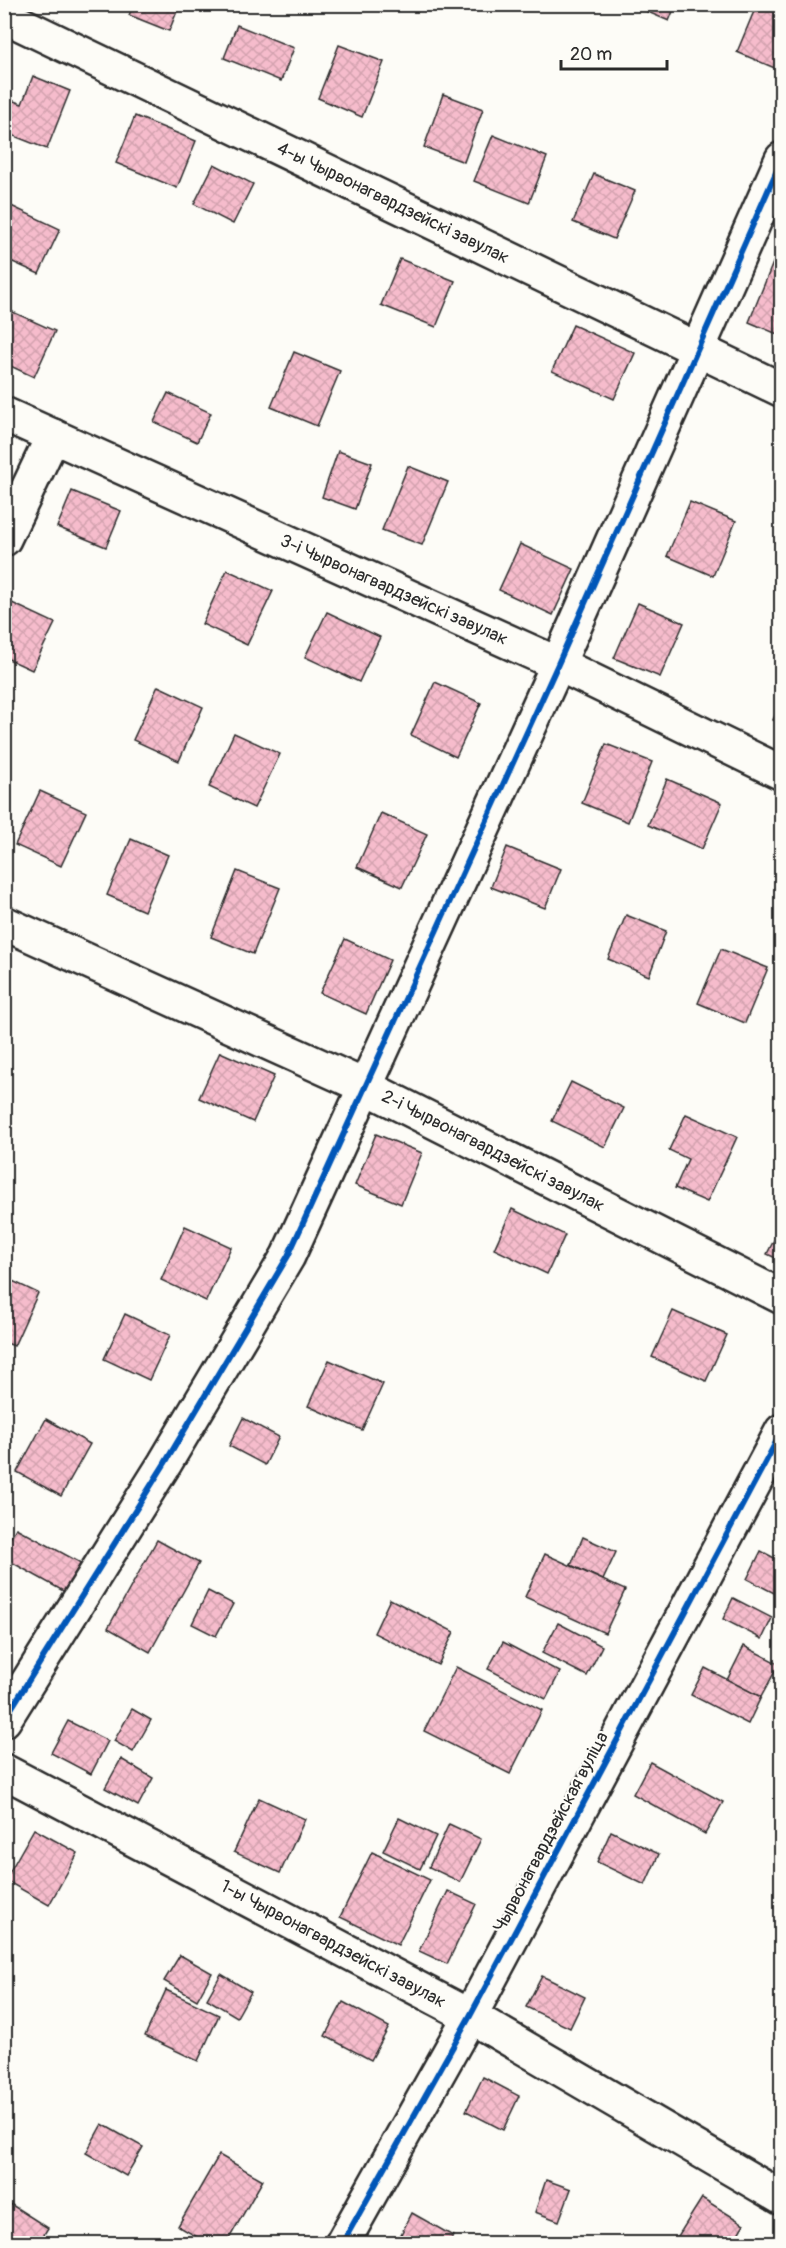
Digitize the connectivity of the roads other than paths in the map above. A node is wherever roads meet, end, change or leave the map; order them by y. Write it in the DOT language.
graph roads {
  1 [pos="4,16"];
  2 [pos="782,159"];
  3 [pos="698,350"];
  4 [pos="782,390"];
  5 [pos="4,414"];
  6 [pos="53,436"];
  7 [pos="4,539"];
  8 [pos="558,663"];
  9 [pos="782,772"];
  10 [pos="4,923"];
  11 [pos="364,1086"];
  12 [pos="782,1297"];
  13 [pos="782,1431"];
  14 [pos="4,1720"];
  15 [pos="4,1771"];
  16 [pos="470,2016"];
  17 [pos="782,2198"];
  18 [pos="342,2244"];
  1 -- 3 [label="street, 4-ы Чырвонагвардзейскі завулак"];
  2 -- 3 [label="street"];
  3 -- 4 [label="street, 4-ы Чырвонагвардзейскі завулак"];
  3 -- 8 [label="street"];
  5 -- 6 [label="street, 3-і Чырвонагвардзейскі завулак"];
  6 -- 7 [label="street"];
  6 -- 8 [label="street, 3-і Чырвонагвардзейскі завулак"];
  8 -- 9 [label="street, 3-і Чырвонагвардзейскі завулак"];
  8 -- 11 [label="street"];
  10 -- 11 [label="street, 2-і Чырвонагвардзейскі завулак"];
  11 -- 12 [label="street, 2-і Чырвонагвардзейскі завулак"];
  11 -- 14 [label="street"];
  13 -- 16 [label="street, Чырвонагвардзейская вуліца"];
  15 -- 16 [label="street, 1-ы Чырвонагвардзейскі завулак"];
  16 -- 17 [label="street, 1-ы Чырвонагвардзейскі завулак"];
  16 -- 18 [label="street, Чырвонагвардзейская вуліца"];
}
